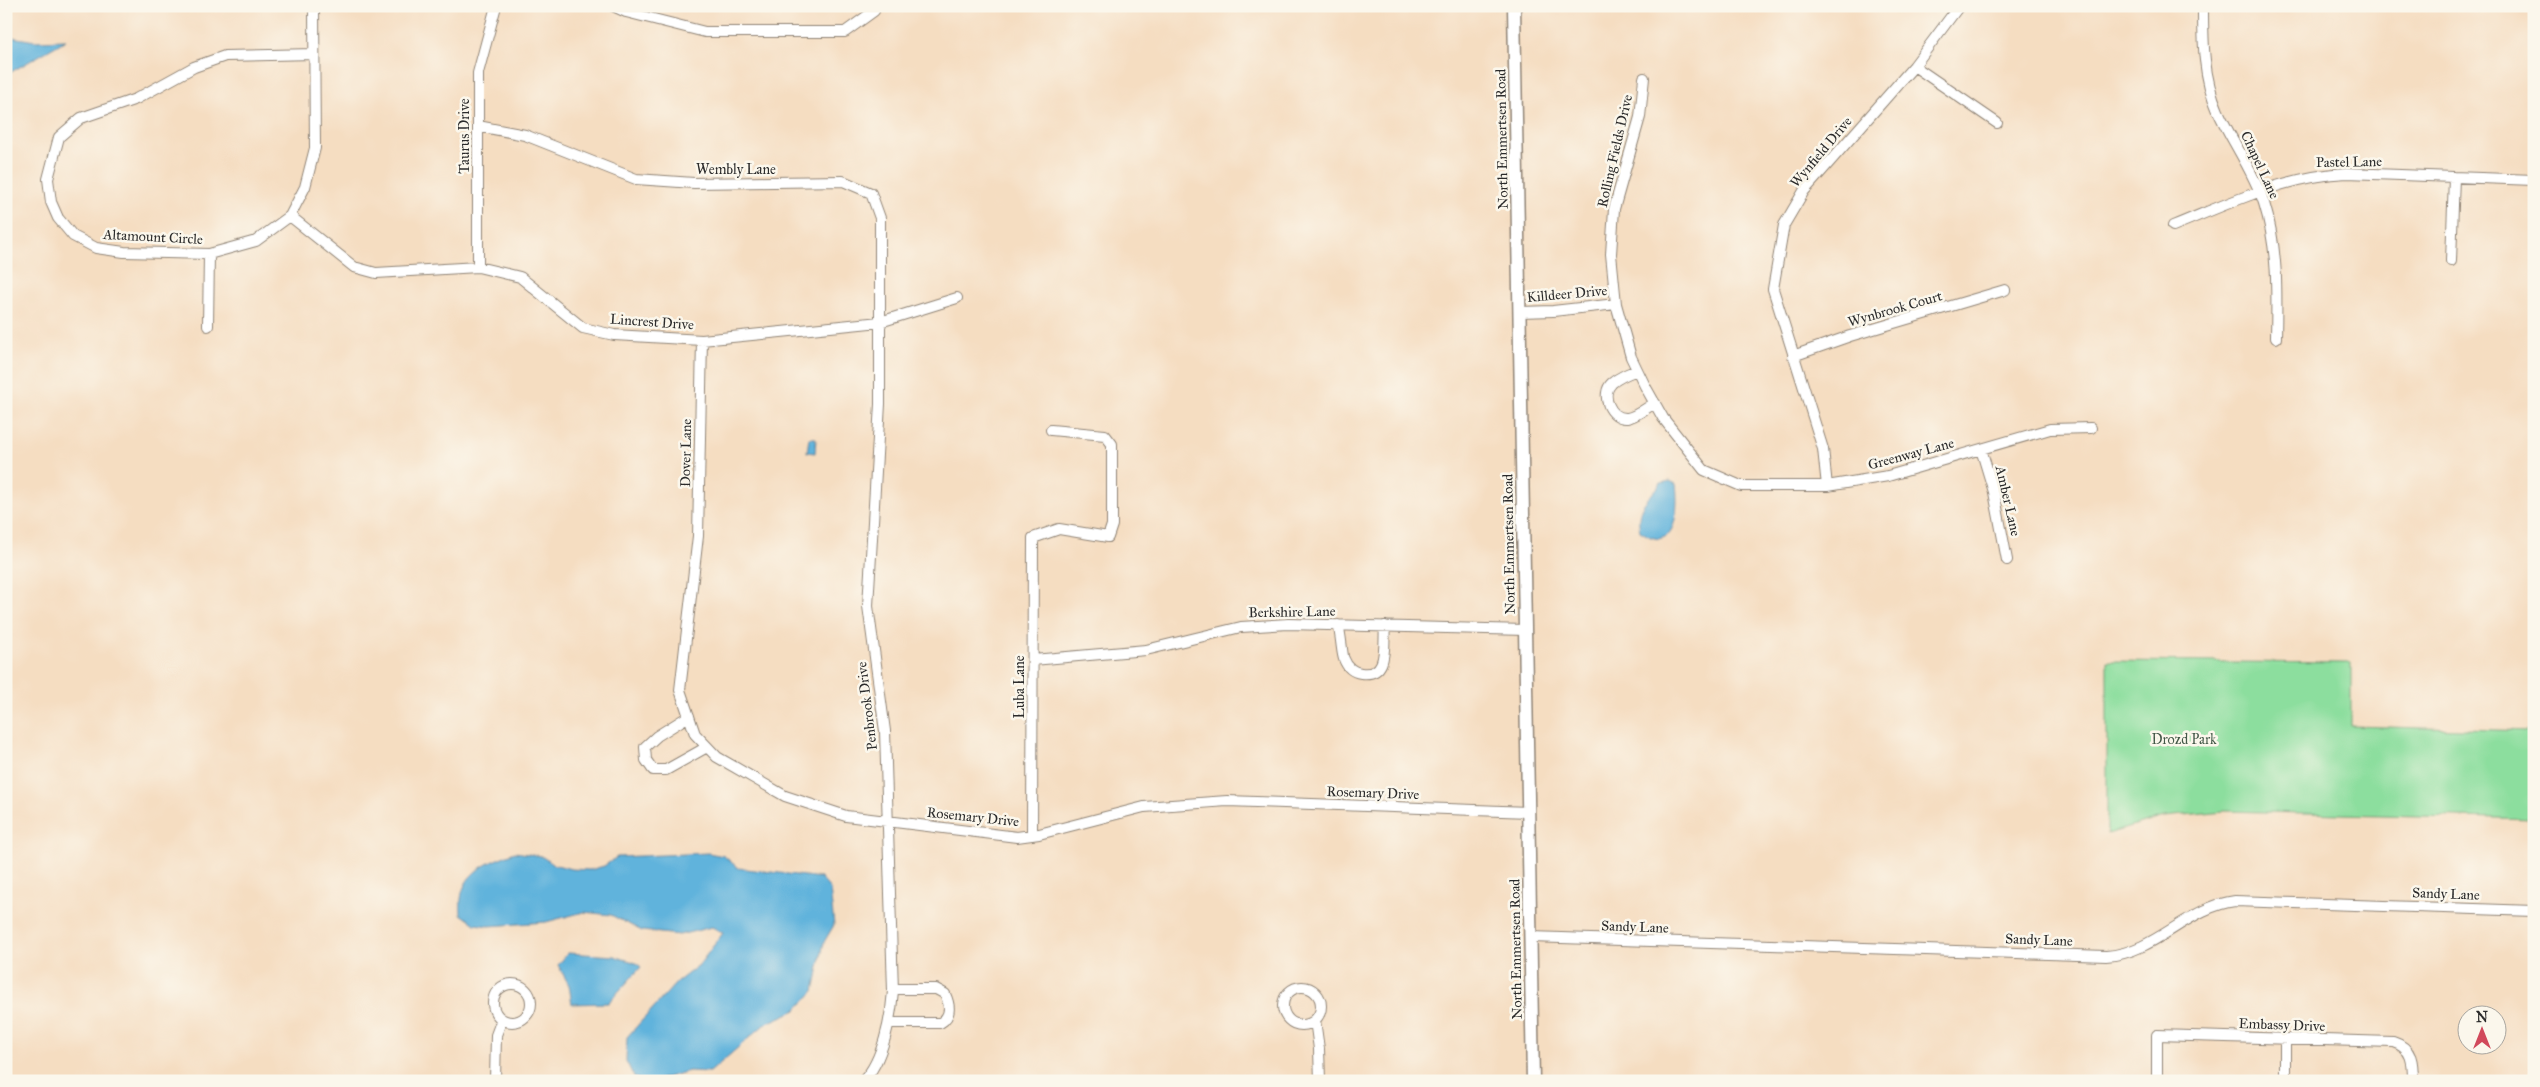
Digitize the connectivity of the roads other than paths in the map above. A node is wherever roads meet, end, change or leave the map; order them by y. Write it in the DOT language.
graph roads {
  1 [pos="314,6"];
  2 [pos="496,6"];
  3 [pos="613,6"];
  4 [pos="875,6"];
  5 [pos="1514,6"];
  6 [pos="1959,6"];
  7 [pos="2204,6"];
  8 [pos="314,54"];
  9 [pos="1914,66"];
  10 [pos="1644,78"];
  11 [pos="1997,122"];
  12 [pos="478,126"];
  13 [pos="2454,177"];
  14 [pos="2534,180"];
  15 [pos="2260,191"];
  16 [pos="290,216"];
  17 [pos="2174,226"];
  18 [pos="209,254"];
  19 [pos="2451,261"];
  20 [pos="478,267"];
  21 [pos="2005,290"];
  22 [pos="957,298"];
  23 [pos="1616,304"];
  24 [pos="1520,312"];
  25 [pos="880,322"];
  26 [pos="208,326"];
  27 [pos="2276,338"];
  28 [pos="702,340"];
  29 [pos="1793,356"];
  30 [pos="1637,370"];
  31 [pos="1655,403"];
  32 [pos="2091,428"];
  33 [pos="1051,430"];
  34 [pos="1980,449"];
  35 [pos="1736,484"];
  36 [pos="1827,486"];
  37 [pos="2008,560"];
  38 [pos="694,567"];
  39 [pos="1338,625"];
  40 [pos="1385,626"];
  41 [pos="1526,630"];
  42 [pos="1032,660"];
  43 [pos="689,716"];
  44 [pos="707,747"];
  45 [pos="1529,812"];
  46 [pos="888,822"];
  47 [pos="1032,835"];
  48 [pos="2534,911"];
  49 [pos="1531,937"];
  50 [pos="893,989"];
  51 [pos="502,1019"];
  52 [pos="1315,1020"];
  53 [pos="891,1023"];
  54 [pos="2285,1039"];
  55 [pos="495,1081"];
  56 [pos="864,1081"];
  57 [pos="1320,1081"];
  58 [pos="1532,1081"];
  59 [pos="2157,1081"];
  60 [pos="2285,1081"];
  61 [pos="2413,1081"];
  1 -- 8 [label="street"];
  2 -- 12 [label="street, Taurus Drive"];
  3 -- 4 [label="street"];
  5 -- 24 [label="street, North Emmertsen Road"];
  6 -- 9 [label="street, Wynfield Drive"];
  7 -- 15 [label="street, Chapel Lane"];
  8 -- 16 [label="street, Altamount Circle"];
  8 -- 18 [label="street, Altamount Circle"];
  9 -- 11 [label="street"];
  9 -- 29 [label="street, Wynfield Drive"];
  10 -- 23 [label="street, Rolling Fields Drive"];
  12 -- 20 [label="street, Taurus Drive"];
  12 -- 25 [label="street, Wembly Lane"];
  13 -- 14 [label="street, Pastel Lane"];
  13 -- 15 [label="street, Pastel Lane"];
  13 -- 19 [label="street"];
  15 -- 17 [label="street, Pastel Lane"];
  15 -- 27 [label="street, Chapel Lane"];
  16 -- 18 [label="street, Altamount Circle"];
  16 -- 20 [label="street, Lincrest Drive"];
  18 -- 26 [label="street"];
  20 -- 28 [label="street, Lincrest Drive"];
  21 -- 29 [label="street, Wynbrook Court"];
  22 -- 25 [label="street, Lincrest Drive"];
  23 -- 24 [label="street, Killdeer Drive"];
  23 -- 30 [label="street, Rolling Fields Drive"];
  24 -- 41 [label="street, North Emmertsen Road"];
  25 -- 28 [label="street, Lincrest Drive"];
  25 -- 46 [label="street, Penbrook Drive"];
  28 -- 38 [label="street, Dover Lane"];
  29 -- 36 [label="street, Wynfield Drive"];
  30 -- 31 [label="street, Rolling Fields Drive"];
  30 -- 31 [label="street"];
  31 -- 35 [label="street, Rolling Fields Drive"];
  32 -- 34 [label="street, Greenway Lane"];
  33 -- 42 [label="street, Luba Lane"];
  34 -- 36 [label="street, Greenway Lane"];
  34 -- 37 [label="street, Amber Lane"];
  35 -- 36 [label="street, Greenway Lane"];
  38 -- 43 [label="street, Rosemary Drive"];
  39 -- 40 [label="street, Berkshire Lane"];
  39 -- 40 [label="street"];
  39 -- 42 [label="street, Berkshire Lane"];
  40 -- 41 [label="street, Berkshire Lane"];
  41 -- 45 [label="street, North Emmertsen Road"];
  42 -- 47 [label="street, Luba Lane"];
  43 -- 44 [label="street, Rosemary Drive"];
  43 -- 44 [label="street"];
  44 -- 46 [label="street, Rosemary Drive"];
  45 -- 47 [label="street, Rosemary Drive"];
  45 -- 49 [label="street, North Emmertsen Road"];
  46 -- 47 [label="street, Rosemary Drive"];
  46 -- 50 [label="street, Penbrook Drive"];
  48 -- 49 [label="street, Sandy Lane"];
  49 -- 58 [label="street, North Emmertsen Road"];
  50 -- 53 [label="street, Penbrook Drive"];
  50 -- 53 [label="street"];
  51 -- 55 [label="street"];
  52 -- 57 [label="street"];
  53 -- 56 [label="street, Penbrook Drive"];
  54 -- 59 [label="street, Embassy Drive"];
  54 -- 60 [label="street"];
  54 -- 61 [label="street, Embassy Drive"];
}
